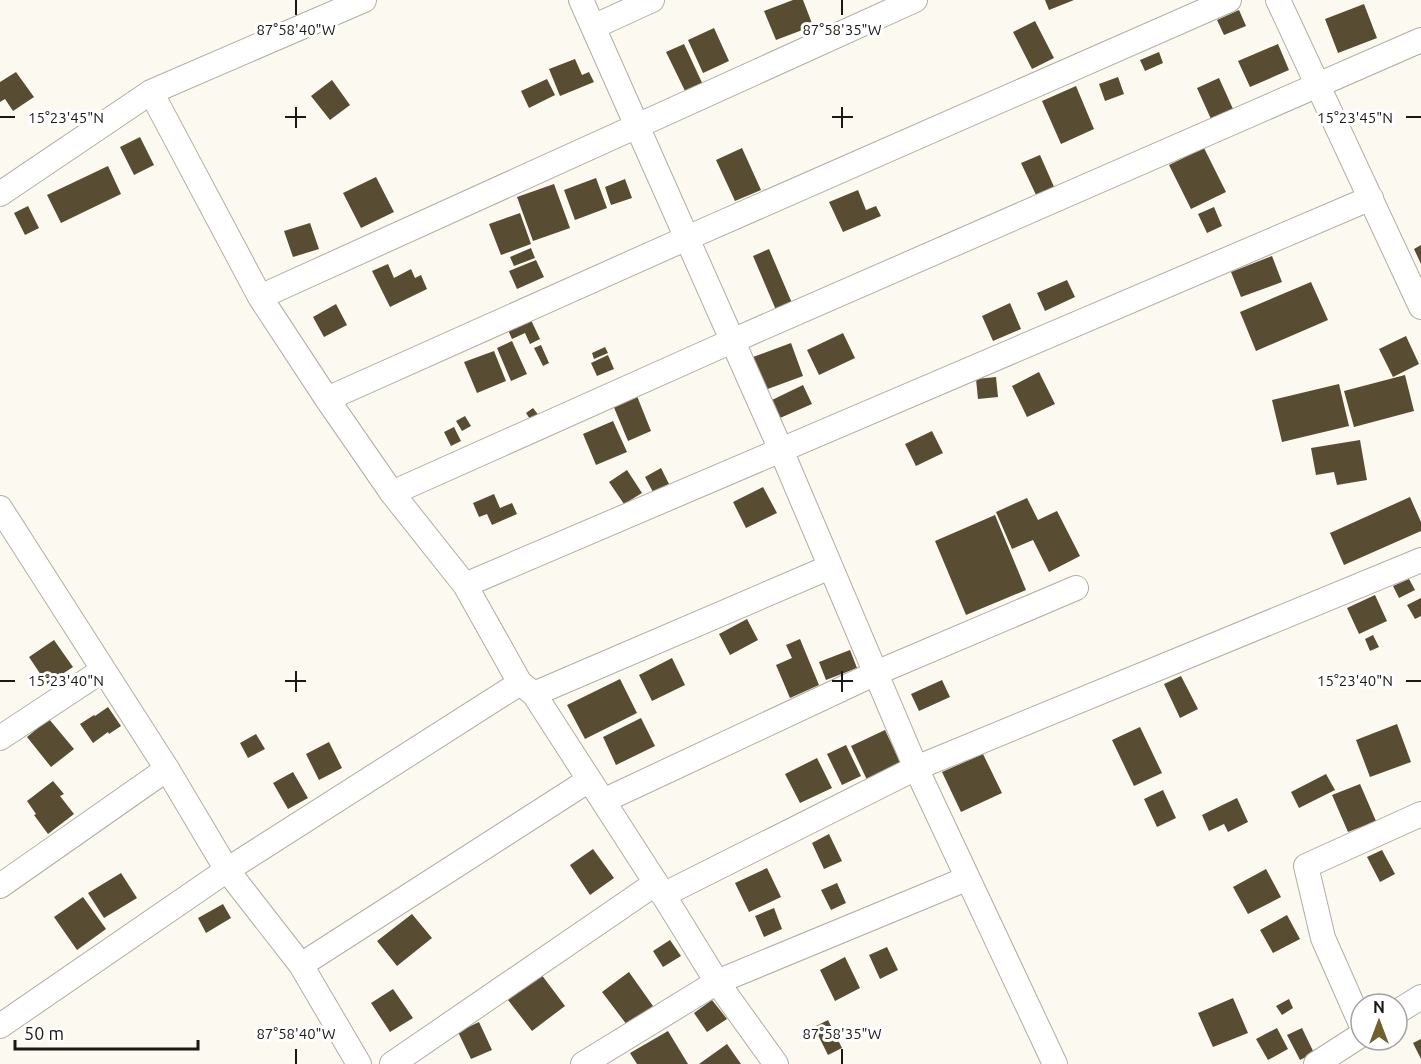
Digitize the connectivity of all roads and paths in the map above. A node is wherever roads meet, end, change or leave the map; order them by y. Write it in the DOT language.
graph roads {
  1 [pos="364,0"];
  2 [pos="581,0"];
  3 [pos="652,0"];
  4 [pos="915,0"];
  5 [pos="1229,0"];
  6 [pos="1278,0"];
  7 [pos="593,27"];
  8 [pos="1421,40"];
  9 [pos="1318,86"];
  10 [pos="151,92"];
  11 [pos="637,127"];
  12 [pos="0,194"];
  13 [pos="1371,198"];
  14 [pos="687,238"];
  15 [pos="260,297"];
  16 [pos="1421,307"];
  17 [pos="732,341"];
  18 [pos="327,399"];
  19 [pos="781,450"];
  20 [pos="392,493"];
  21 [pos="0,508"];
  22 [pos="1421,560"];
  23 [pos="830,567"];
  24 [pos="465,585"];
  25 [pos="1076,588"];
  26 [pos="103,670"];
  27 [pos="876,673"];
  28 [pos="527,689"];
  29 [pos="0,738"];
  30 [pos="916,768"];
  31 [pos="167,770"];
  32 [pos="589,780"];
  33 [pos="603,801"];
  34 [pos="1421,814"];
  35 [pos="227,870"];
  36 [pos="966,879"];
  37 [pos="0,886"];
  38 [pos="660,889"];
  39 [pos="301,965"];
  40 [pos="717,982"];
  41 [pos="1349,997"];
  42 [pos="0,1026"];
  43 [pos="1349,1043"];
  44 [pos="359,1064"];
  45 [pos="392,1064"];
  46 [pos="583,1064"];
  47 [pos="776,1064"];
  48 [pos="1054,1064"];
  49 [pos="1316,1064"];
  1 -- 10 [label="street"];
  2 -- 7 [label="street"];
  3 -- 7 [label="street"];
  4 -- 11 [label="street"];
  5 -- 14 [label="street"];
  6 -- 9 [label="street"];
  7 -- 11 [label="street"];
  8 -- 9 [label="street"];
  9 -- 13 [label="street"];
  9 -- 17 [label="street"];
  10 -- 12 [label="street"];
  10 -- 15 [label="street"];
  11 -- 14 [label="street"];
  11 -- 15 [label="street"];
  13 -- 16 [label="street"];
  13 -- 19 [label="street"];
  14 -- 17 [label="street"];
  14 -- 18 [label="street"];
  15 -- 18 [label="street"];
  17 -- 19 [label="street"];
  17 -- 20 [label="street"];
  18 -- 20 [label="street"];
  19 -- 23 [label="street"];
  19 -- 24 [label="street"];
  20 -- 24 [label="street"];
  21 -- 26 [label="street"];
  22 -- 30 [label="street"];
  23 -- 27 [label="street"];
  23 -- 28 [label="street"];
  24 -- 28 [label="street"];
  25 -- 27 [label="street"];
  26 -- 29 [label="street"];
  26 -- 31 [label="street"];
  27 -- 30 [label="street"];
  27 -- 33 [label="street"];
  28 -- 32 [label="street"];
  28 -- 35 [label="street"];
  30 -- 36 [label="street"];
  30 -- 38 [label="street"];
  31 -- 35 [label="street"];
  31 -- 37 [label="street"];
  32 -- 33 [label="street"];
  32 -- 39 [label="street"];
  33 -- 38 [label="street"];
  34 -- 41 [label="street"];
  35 -- 39 [label="street"];
  35 -- 42 [label="street"];
  36 -- 40 [label="street"];
  36 -- 48 [label="street"];
  38 -- 40 [label="street"];
  38 -- 45 [label="street"];
  39 -- 44 [label="street"];
  40 -- 46 [label="street"];
  40 -- 47 [label="street"];
  43 -- 49 [label="street"];
}
